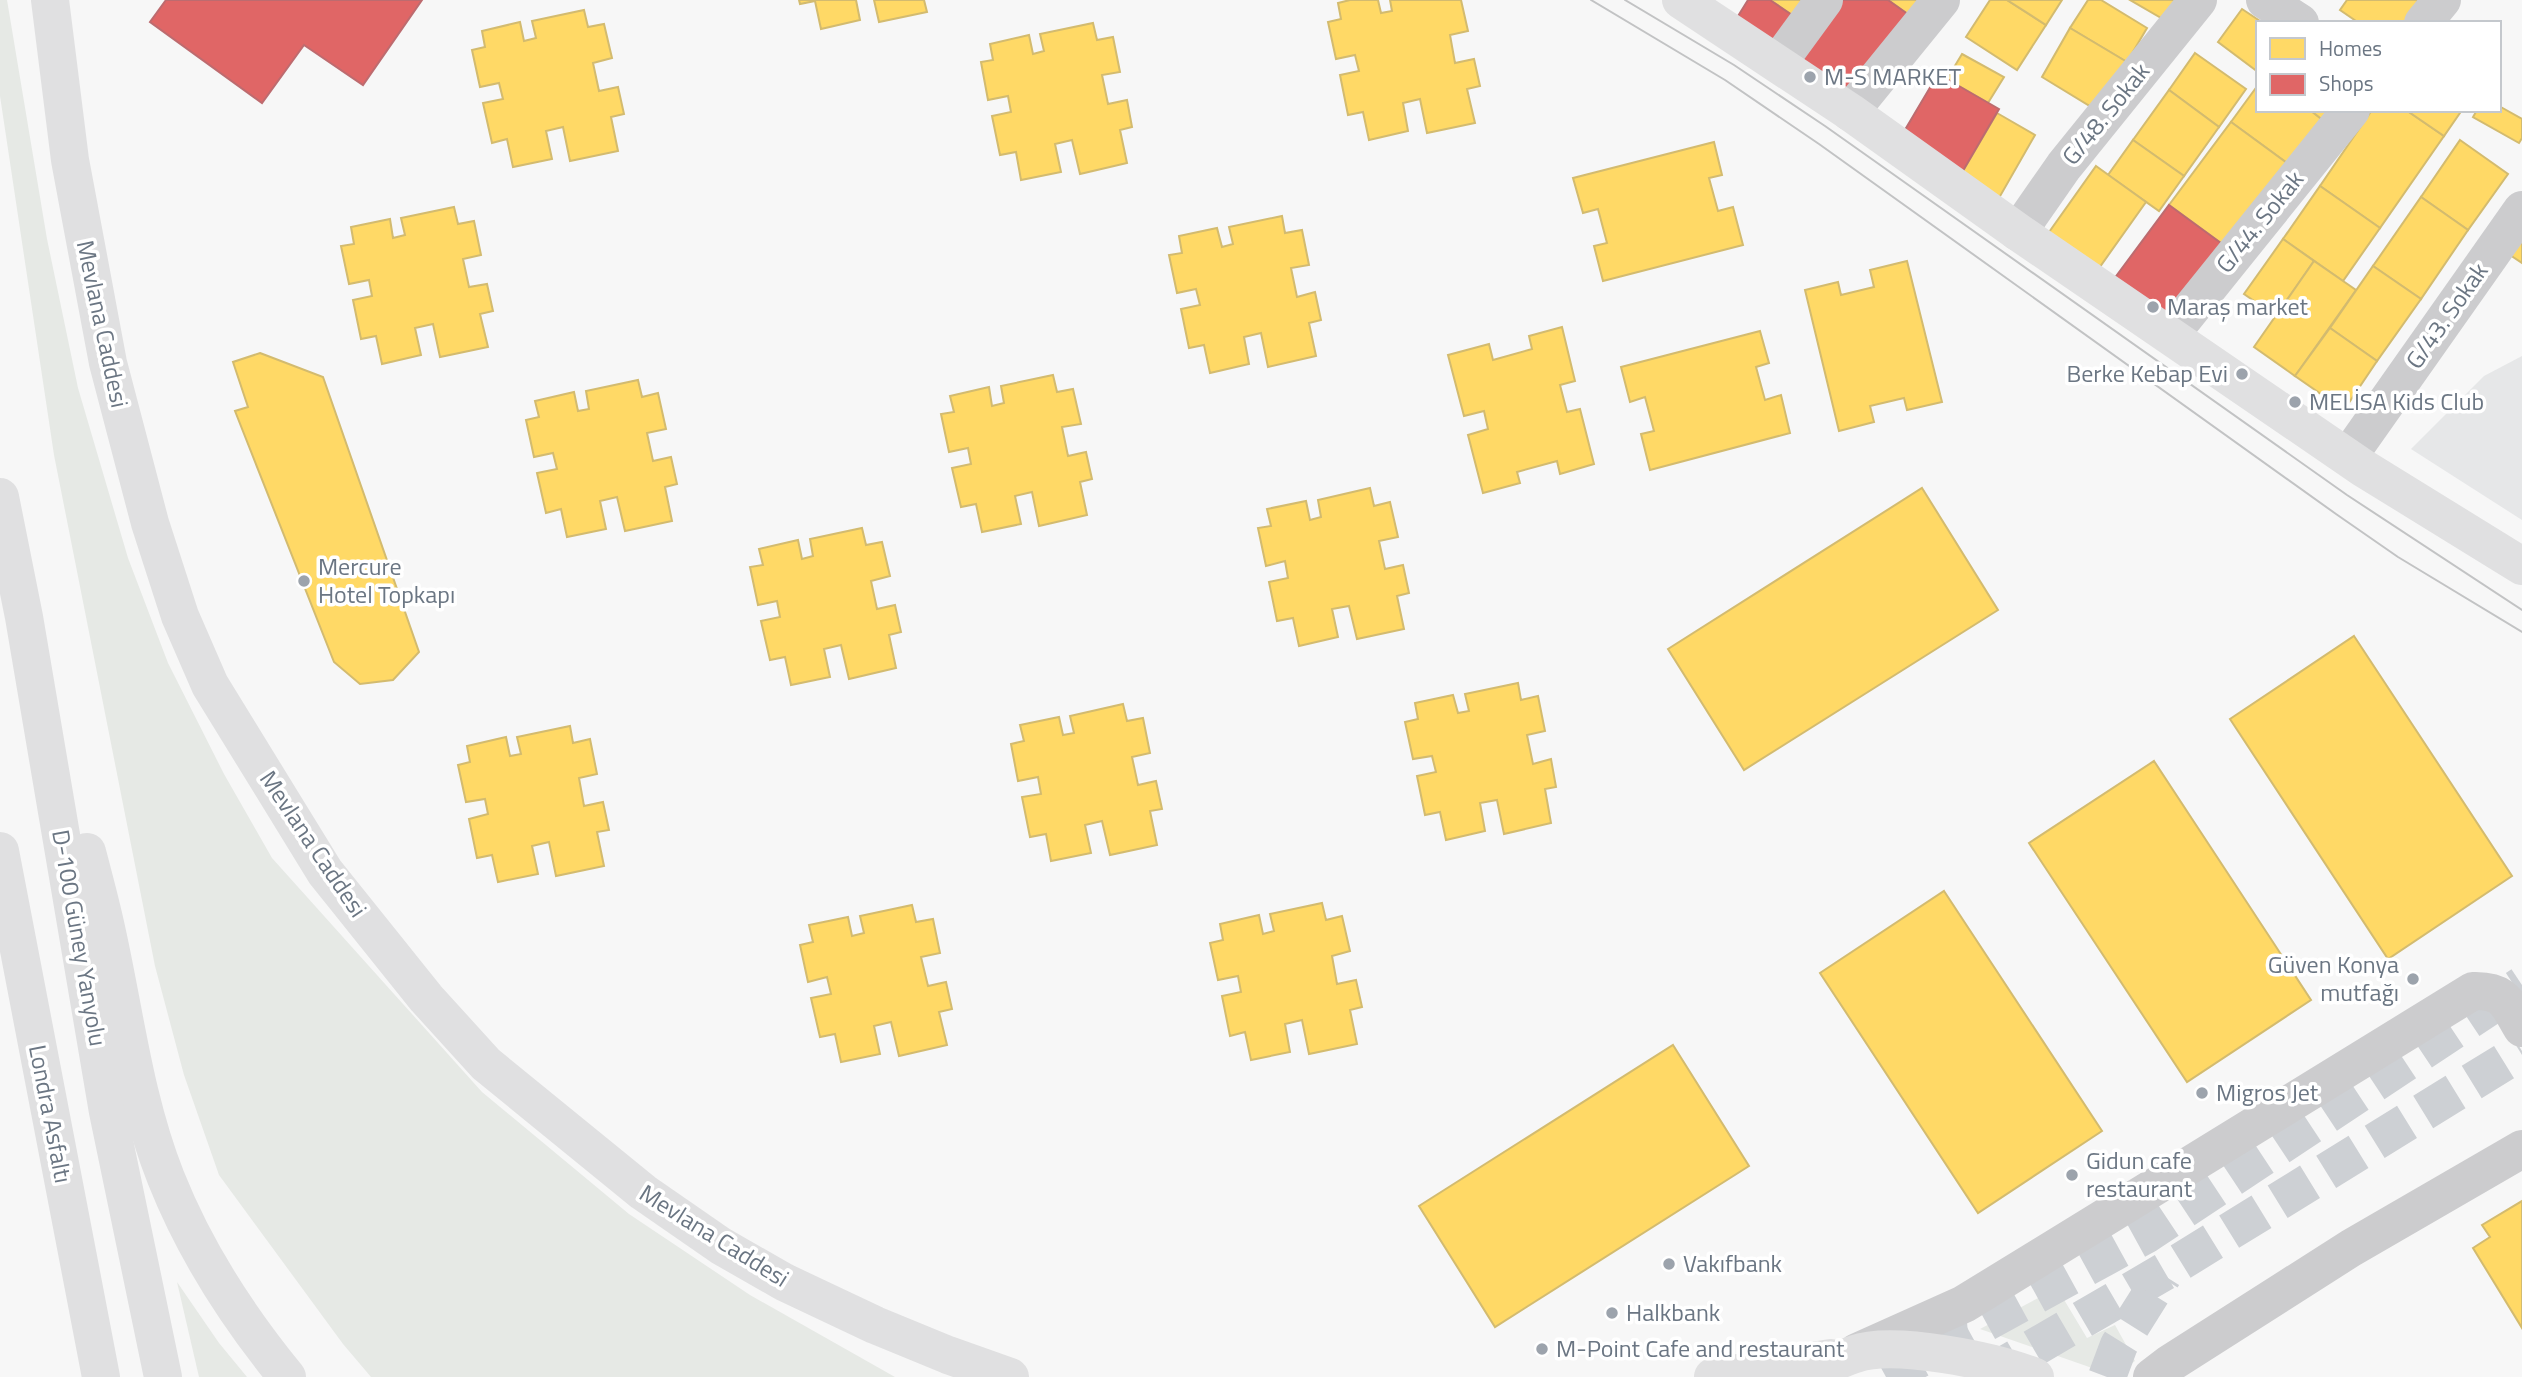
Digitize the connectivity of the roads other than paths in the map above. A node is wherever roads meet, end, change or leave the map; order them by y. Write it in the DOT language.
graph roads {
  1 [pos="50,0"];
  2 [pos="1824,0"];
  3 [pos="1941,0"];
  4 [pos="2199,0"];
  5 [pos="2265,0"];
  6 [pos="2442,0"];
  7 [pos="1700,5"];
  8 [pos="2297,21"];
  9 [pos="2425,21"];
  10 [pos="1778,63"];
  11 [pos="1850,112"];
  12 [pos="2349,112"];
  13 [pos="2522,210"];
  14 [pos="2018,232"];
  15 [pos="2170,335"];
  16 [pos="2348,457"];
  17 [pos="0,497"];
  18 [pos="2522,566"];
  19 [pos="24,617"];
  20 [pos="0,851"];
  21 [pos="2522,1028"];
  22 [pos="2522,1149"];
  23 [pos="1848,1365"];
  24 [pos="101,1377"];
  25 [pos="163,1377"];
  26 [pos="287,1377"];
  27 [pos="1010,1377"];
  28 [pos="1713,1377"];
  29 [pos="1806,1377"];
  30 [pos="2035,1377"];
  31 [pos="2152,1377"];
  1 -- 27 [label="main road, Mevlana Caddesi"];
  2 -- 10 [label="street"];
  3 -- 11 [label="street"];
  4 -- 14 [label="street, G/48. Sokak"];
  5 -- 8 [label="street"];
  6 -- 9 [label="street"];
  7 -- 10 [label="main road"];
  10 -- 11 [label="main road"];
  11 -- 14 [label="main road"];
  12 -- 15 [label="street, G/44. Sokak"];
  13 -- 16 [label="street, G/43. Sokak"];
  14 -- 15 [label="main road"];
  15 -- 16 [label="main road"];
  16 -- 18 [label="main road"];
  17 -- 19 [label="main road, D-100 Güney Yanyolu"];
  19 -- 25 [label="main road, D-100 Güney Yanyolu"];
  19 -- 26 [label="main road"];
  20 -- 24 [label="main road, Londra Asfaltı"];
  21 -- 23 [label="street"];
  22 -- 31 [label="street"];
  23 -- 28 [label="main road"];
  23 -- 29 [label="main road"];
  23 -- 30 [label="main road"];
}
